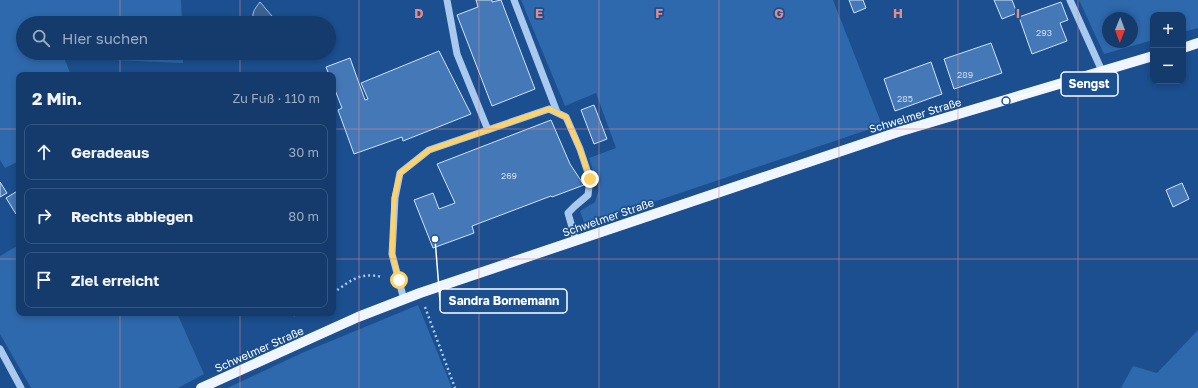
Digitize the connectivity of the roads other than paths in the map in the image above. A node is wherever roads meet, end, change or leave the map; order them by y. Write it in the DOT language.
graph roads {
  1 [pos="447,0"];
  2 [pos="514,0"];
  3 [pos="1070,0"];
  4 [pos="1198,43"];
  5 [pos="1186,47"];
  6 [pos="1150,57"];
  7 [pos="1102,71"];
  8 [pos="557,112"];
  9 [pos="488,130"];
  10 [pos="576,241"];
  11 [pos="404,300"];
  12 [pos="0,349"];
  13 [pos="21,388"];
  14 [pos="201,388"];
  1 -- 9 [label="street"];
  2 -- 8 [label="street"];
  3 -- 7 [label="street"];
  4 -- 5 [label="main road"];
  6 -- 7 [label="main road, Schwelmer Straße"];
  7 -- 10 [label="main road, Schwelmer Straße"];
  8 -- 9 [label="street"];
  8 -- 10 [label="street"];
  9 -- 11 [label="street"];
  10 -- 11 [label="main road, Schwelmer Straße"];
  11 -- 14 [label="main road, Schwelmer Straße"];
  12 -- 13 [label="street"];
}
